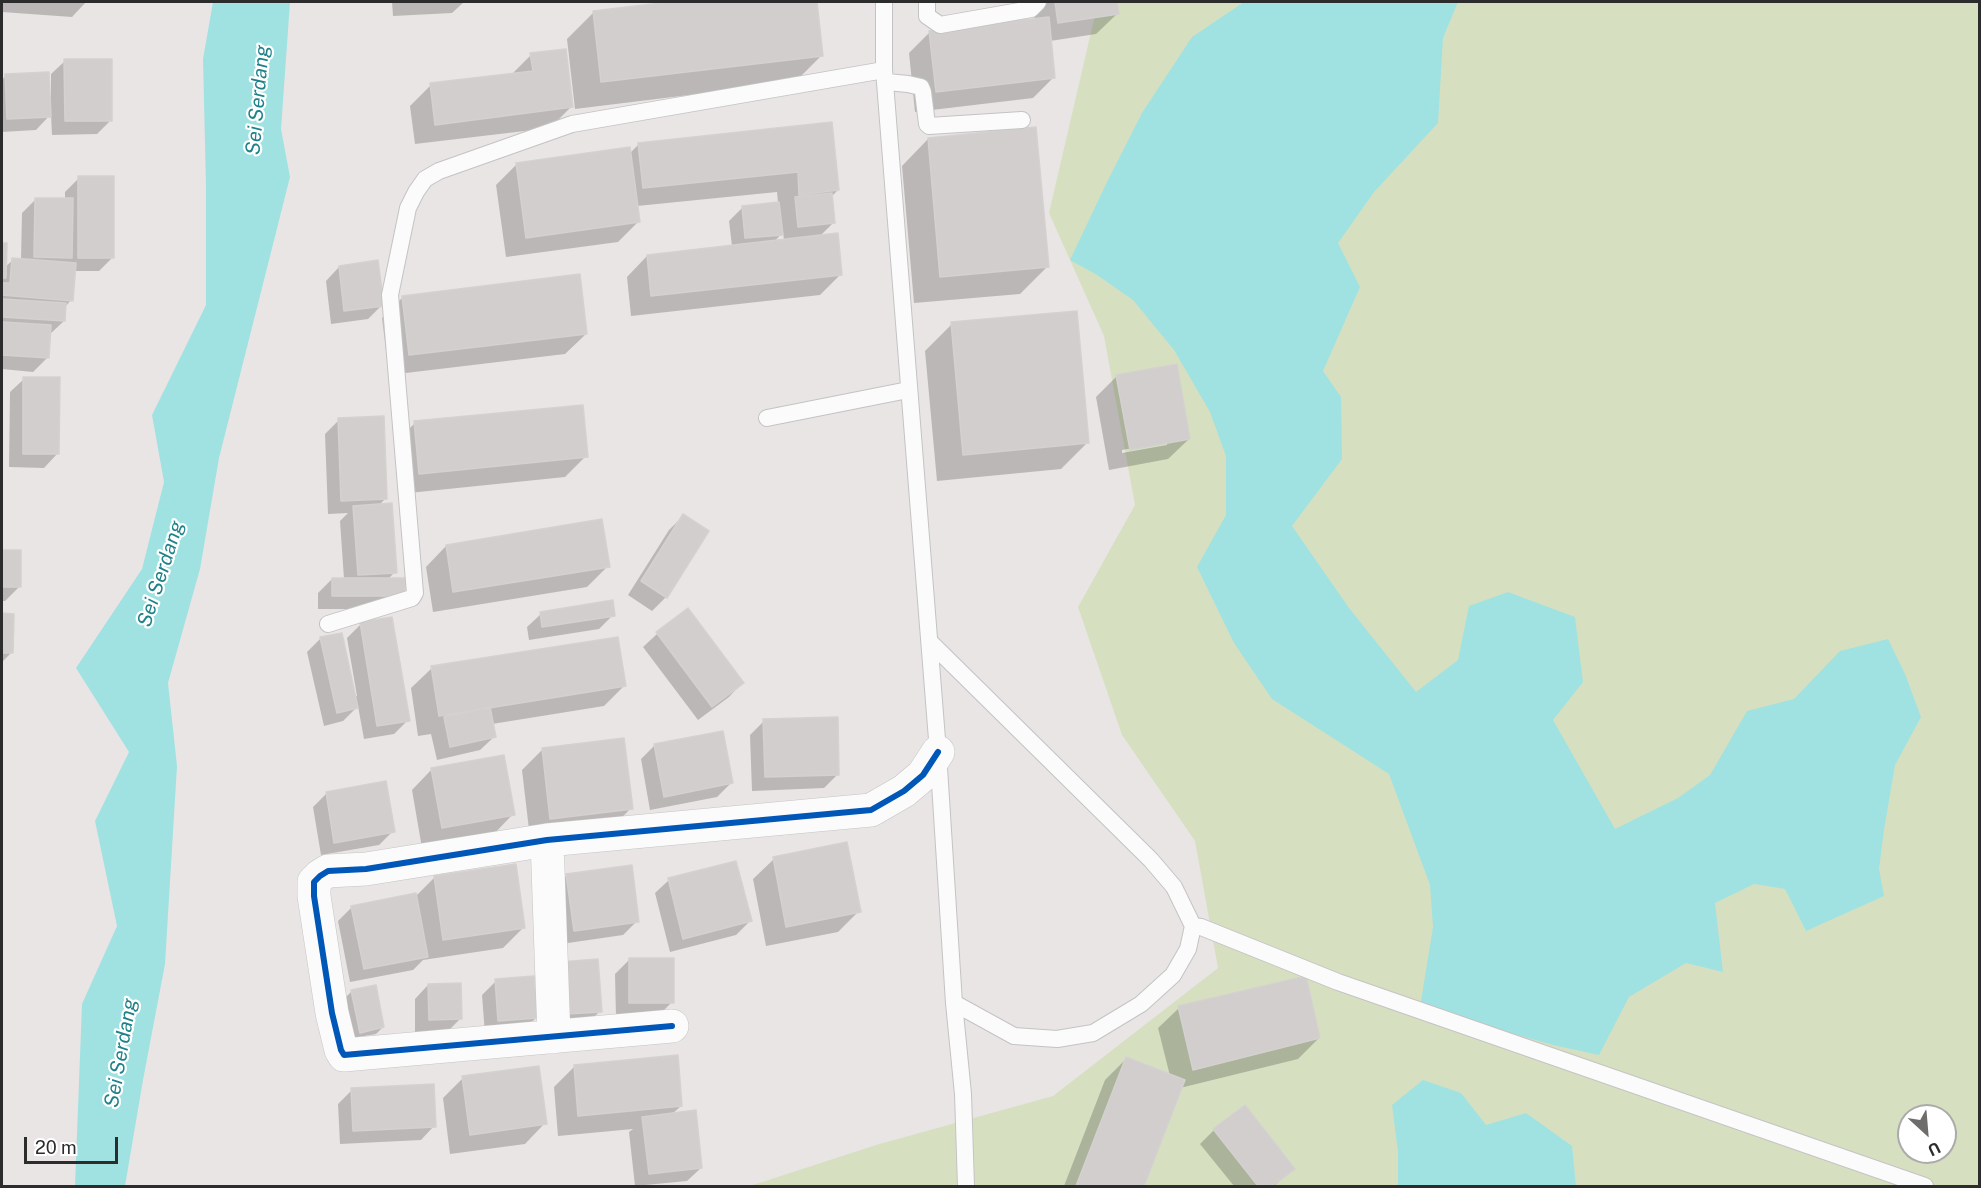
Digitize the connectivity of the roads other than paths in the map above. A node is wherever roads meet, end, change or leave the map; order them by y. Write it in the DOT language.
graph roads {
  1 [pos="884,2"];
  2 [pos="927,2"];
  3 [pos="1038,2"];
  4 [pos="886,76"];
  5 [pos="1022,120"];
  6 [pos="908,390"];
  7 [pos="767,418"];
  8 [pos="328,624"];
  9 [pos="930,642"];
  10 [pos="938,752"];
  11 [pos="547,840"];
  12 [pos="1193,926"];
  13 [pos="954,1003"];
  14 [pos="672,1026"];
  15 [pos="554,1037"];
  16 [pos="966,1186"];
  17 [pos="1925,1186"];
  1 -- 4 [label="lane"];
  2 -- 3 [label="lane"];
  4 -- 5 [label="lane"];
  4 -- 6 [label="lane"];
  4 -- 8 [label="lane"];
  6 -- 7 [label="lane"];
  6 -- 9 [label="lane"];
  9 -- 10 [label="lane"];
  9 -- 12 [label="lane"];
  10 -- 11 [label="street"];
  10 -- 13 [label="lane"];
  11 -- 15 [label="street"];
  11 -- 15 [label="street"];
  12 -- 13 [label="lane"];
  12 -- 17 [label="lane"];
  13 -- 16 [label="lane"];
  14 -- 15 [label="street"];
}
